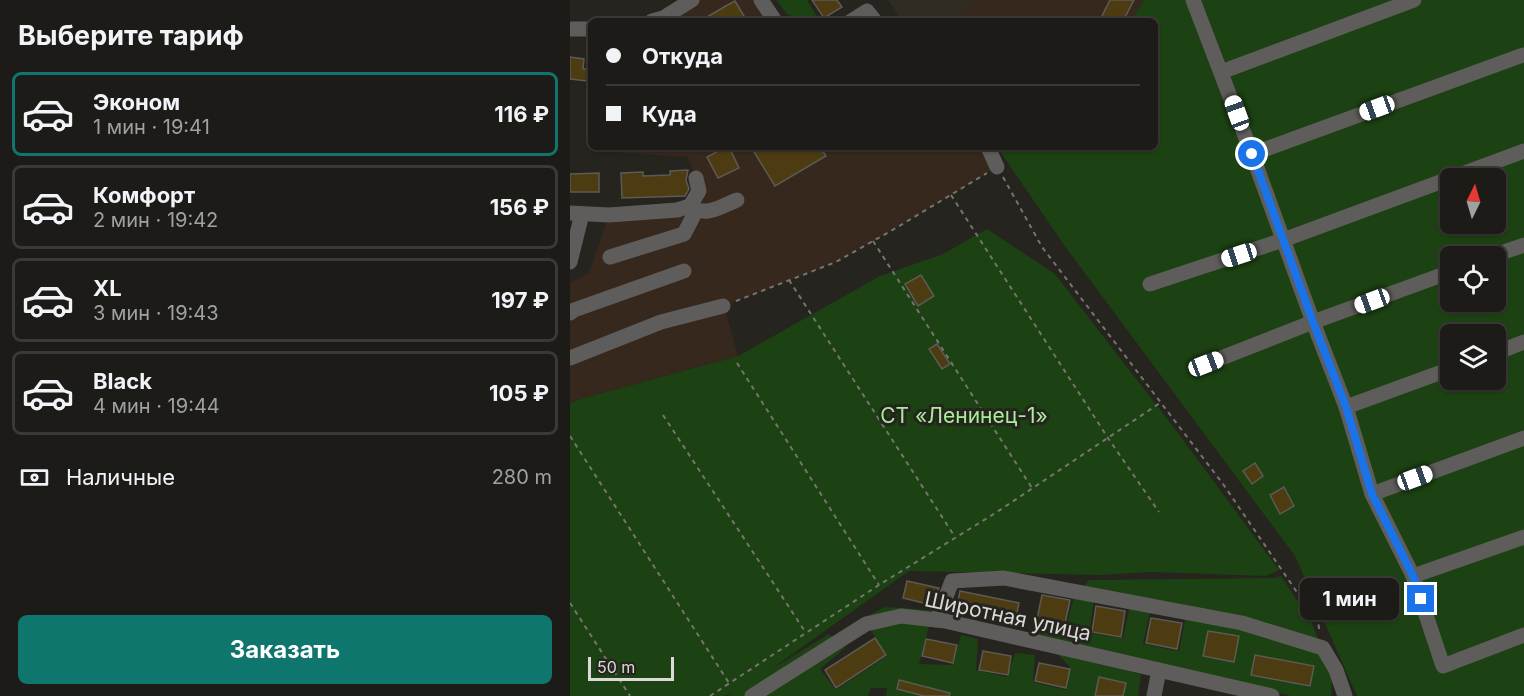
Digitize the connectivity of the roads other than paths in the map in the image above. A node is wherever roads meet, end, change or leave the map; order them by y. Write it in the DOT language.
graph roads {
  1 [pos="692,0"];
  2 [pos="761,0"];
  3 [pos="1193,0"];
  4 [pos="1414,0"];
  5 [pos="663,18"];
  6 [pos="773,18"];
  7 [pos="856,18"];
  8 [pos="873,18"];
  9 [pos="570,29"];
  10 [pos="588,29"];
  11 [pos="1523,55"];
  12 [pos="1221,72"];
  13 [pos="989,150"];
  14 [pos="1524,152"];
  15 [pos="1252,154"];
  16 [pos="997,167"];
  17 [pos="696,178"];
  18 [pos="737,200"];
  19 [pos="693,208"];
  20 [pos="576,214"];
  21 [pos="1283,240"];
  22 [pos="1524,245"];
  23 [pos="1506,251"];
  24 [pos="610,257"];
  25 [pos="570,262"];
  26 [pos="684,271"];
  27 [pos="1440,276"];
  28 [pos="1150,284"];
  29 [pos="723,306"];
  30 [pos="570,313"];
  31 [pos="1313,322"];
  32 [pos="1524,342"];
  33 [pos="1506,348"];
  34 [pos="570,358"];
  35 [pos="1206,364"];
  36 [pos="1440,373"];
  37 [pos="1346,407"];
  38 [pos="1524,438"];
  39 [pos="1372,494"];
  40 [pos="1524,537"];
  41 [pos="1413,576"];
  42 [pos="937,620"];
  43 [pos="1524,634"];
  44 [pos="1160,669"];
  45 [pos="752,696"];
  46 [pos="1154,696"];
  47 [pos="1272,696"];
  48 [pos="1345,696"];
  1 -- 5 [label="street"];
  2 -- 6 [label="street"];
  3 -- 12 [label="street"];
  4 -- 12 [label="street"];
  7 -- 8 [label="street"];
  9 -- 10 [label="street"];
  11 -- 15 [label="street"];
  12 -- 15 [label="street"];
  13 -- 16 [label="street"];
  14 -- 21 [label="street"];
  15 -- 21 [label="street"];
  17 -- 19 [label="street"];
  18 -- 19 [label="street"];
  19 -- 20 [label="street"];
  19 -- 24 [label="street"];
  20 -- 25 [label="street"];
  21 -- 28 [label="street"];
  21 -- 31 [label="street"];
  22 -- 23 [label="street"];
  26 -- 30 [label="street"];
  27 -- 31 [label="street"];
  29 -- 34 [label="street"];
  31 -- 35 [label="street"];
  31 -- 37 [label="street"];
  32 -- 33 [label="street"];
  36 -- 37 [label="street"];
  37 -- 39 [label="street"];
  38 -- 39 [label="street"];
  39 -- 41 [label="street"];
  40 -- 41 [label="street"];
  41 -- 43 [label="street"];
  42 -- 44 [label="street, Широтная улица"];
  42 -- 45 [label="street, Широтная улица"];
  42 -- 48 [label="street"];
  44 -- 46 [label="street"];
  44 -- 47 [label="street, Широтная улица"];
}
